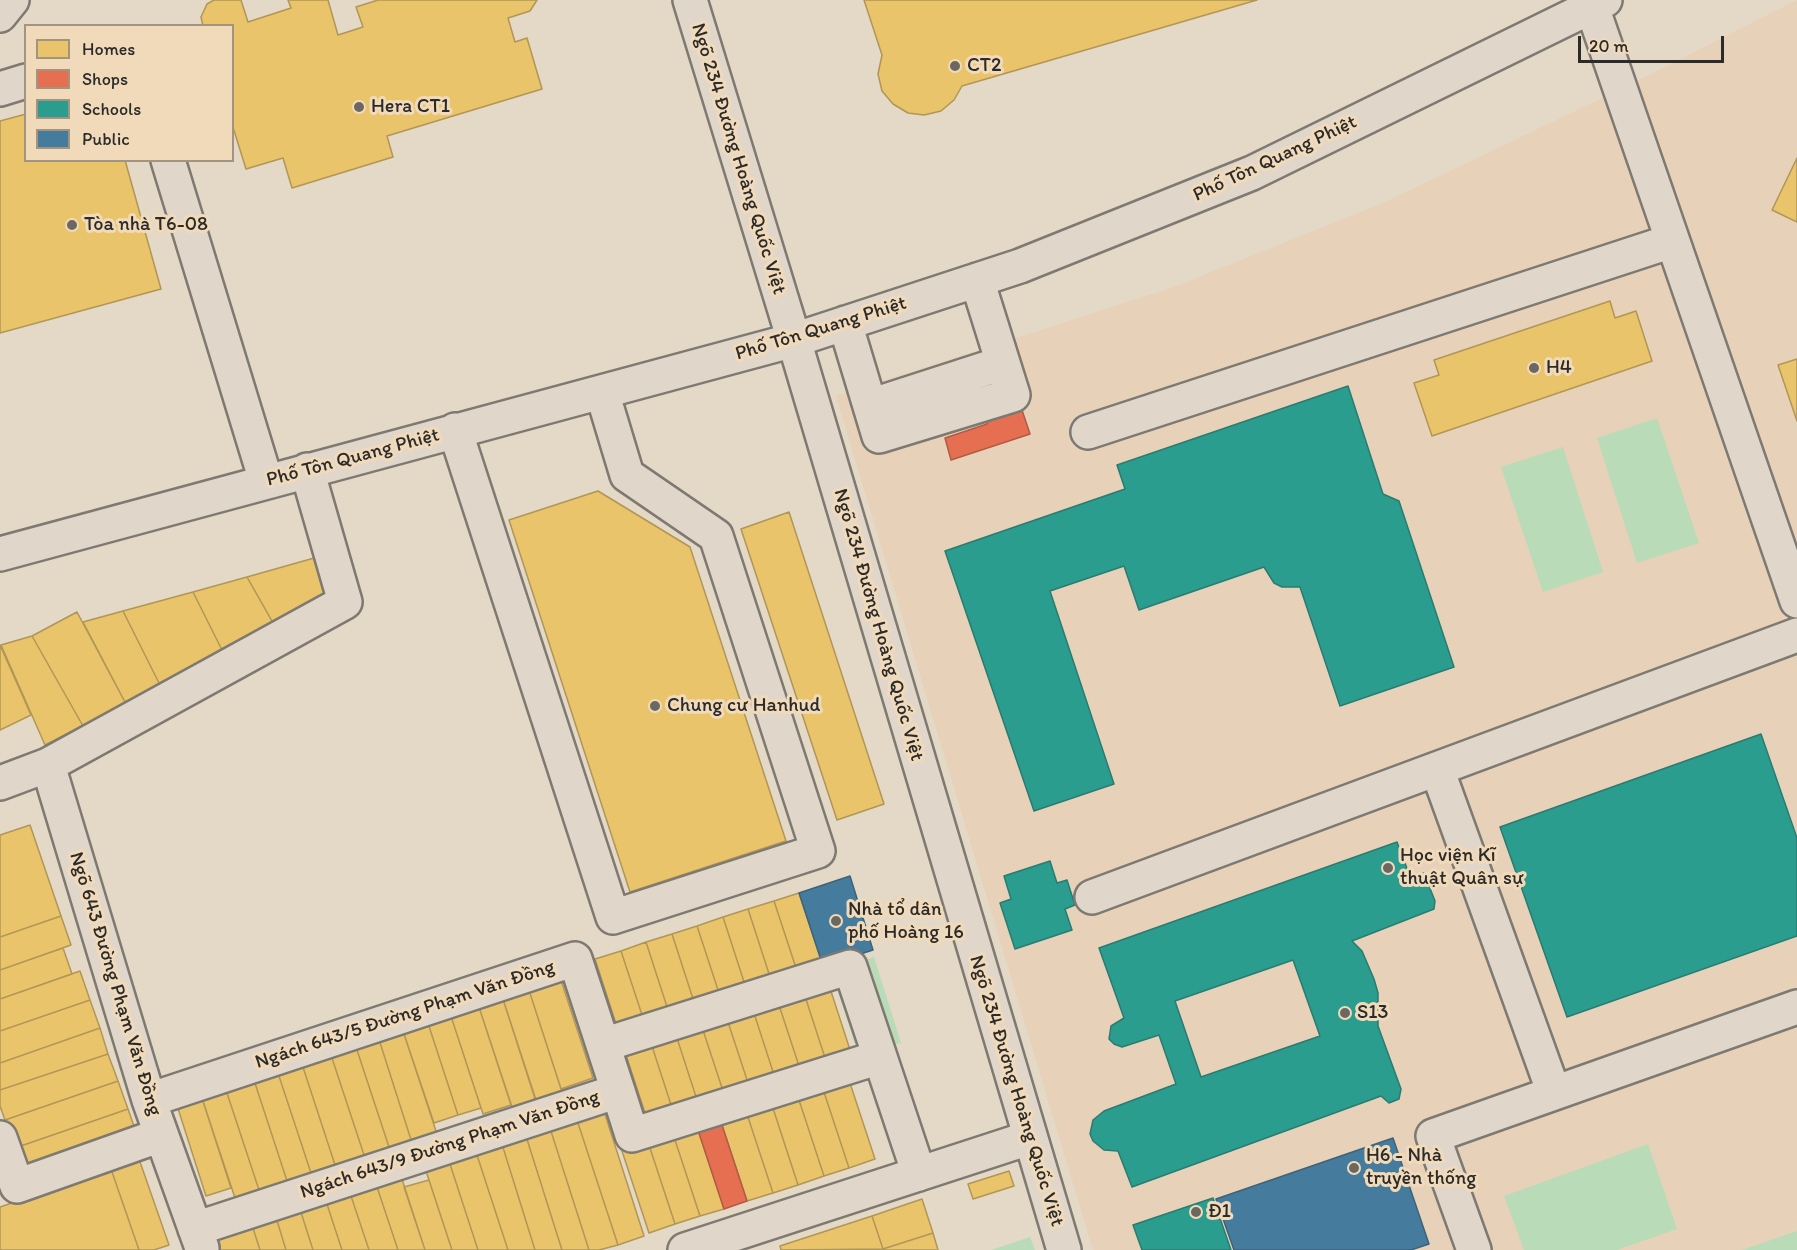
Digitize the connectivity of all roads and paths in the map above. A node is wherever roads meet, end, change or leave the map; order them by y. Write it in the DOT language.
graph roads {
  1 [pos="12,0"];
  2 [pos="690,0"];
  3 [pos="1598,3"];
  4 [pos="0,15"];
  5 [pos="24,82"];
  6 [pos="0,88"];
  7 [pos="169,162"];
  8 [pos="1672,242"];
  9 [pos="977,280"];
  10 [pos="846,323"];
  11 [pos="794,340"];
  12 [pos="602,392"];
  13 [pos="455,430"];
  14 [pos="1088,432"];
  15 [pos="307,470"];
  16 [pos="266,481"];
  17 [pos="0,554"];
  18 [pos="1797,601"];
  19 [pos="1797,635"];
  20 [pos="48,765"];
  21 [pos="1437,769"];
  22 [pos="0,783"];
  23 [pos="1092,897"];
  24 [pos="1797,1007"];
  25 [pos="603,1045"];
  26 [pos="880,1057"];
  27 [pos="618,1090"];
  28 [pos="1554,1093"];
  29 [pos="149,1100"];
  30 [pos="161,1135"];
  31 [pos="0,1138"];
  32 [pos="1029,1138"];
  33 [pos="919,1174"];
  34 [pos="199,1239"];
  35 [pos="685,1250"];
  36 [pos="1064,1250"];
  37 [pos="1474,1250"];
  1 -- 4 [label="street"];
  2 -- 11 [label="street, Ngõ 234 Đường Hoàng Quốc Việt"];
  3 -- 8 [label="street"];
  3 -- 9 [label="street, Phố Tôn Quang Phiệt"];
  5 -- 6 [label="street"];
  7 -- 16 [label="street"];
  8 -- 14 [label="street"];
  8 -- 18 [label="street"];
  9 -- 10 [label="street, Phố Tôn Quang Phiệt"];
  9 -- 10 [label="street"];
  10 -- 11 [label="street, Phố Tôn Quang Phiệt"];
  11 -- 12 [label="street, Phố Tôn Quang Phiệt"];
  11 -- 32 [label="street, Ngõ 234 Đường Hoàng Quốc Việt"];
  12 -- 13 [label="street, Phố Tôn Quang Phiệt"];
  12 -- 13 [label="street"];
  13 -- 15 [label="street, Phố Tôn Quang Phiệt"];
  15 -- 16 [label="street, Phố Tôn Quang Phiệt"];
  15 -- 20 [label="street"];
  16 -- 17 [label="street, Phố Tôn Quang Phiệt"];
  19 -- 21 [label="street"];
  20 -- 22 [label="street"];
  20 -- 29 [label="street, Ngõ 643 Đường Phạm Văn Đồng"];
  21 -- 23 [label="street"];
  21 -- 28 [label="street"];
  24 -- 28 [label="street"];
  25 -- 26 [label="street"];
  25 -- 27 [label="street, Ngách 643/9 Đường Phạm Văn Đồng"];
  25 -- 29 [label="street, Ngách 643/5 Đường Phạm Văn Đồng"];
  26 -- 27 [label="street"];
  26 -- 33 [label="street"];
  27 -- 34 [label="street, Ngách 643/9 Đường Phạm Văn Đồng"];
  28 -- 37 [label="street"];
  29 -- 30 [label="street, Ngõ 643 Đường Phạm Văn Đồng"];
  30 -- 31 [label="street"];
  30 -- 34 [label="street, Ngõ 643 Đường Phạm Văn Đồng"];
  32 -- 33 [label="street"];
  32 -- 36 [label="street, Ngõ 234 Đường Hoàng Quốc Việt"];
  33 -- 35 [label="street"];
}
